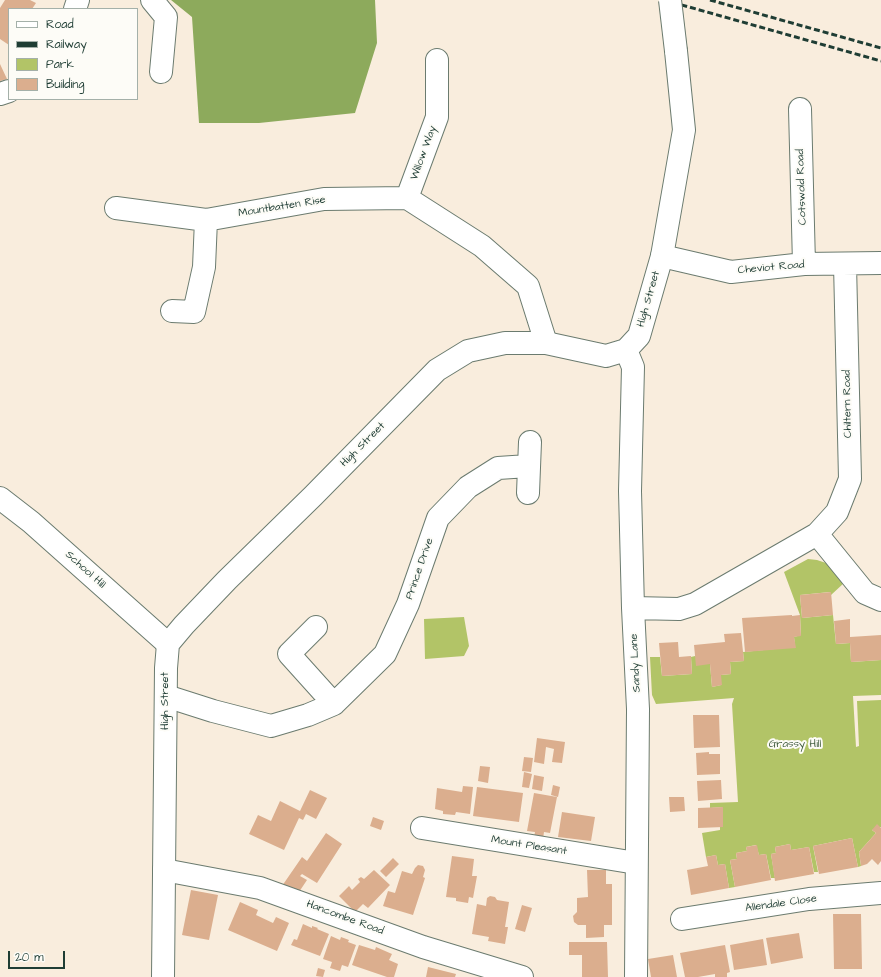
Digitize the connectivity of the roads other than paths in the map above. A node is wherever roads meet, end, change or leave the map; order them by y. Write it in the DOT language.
graph roads {
  1 [pos="152,0"];
  2 [pos="670,0"];
  3 [pos="437,60"];
  4 [pos="161,72"];
  5 [pos="800,109"];
  6 [pos="407,198"];
  7 [pos="116,208"];
  8 [pos="206,220"];
  9 [pos="662,256"];
  10 [pos="881,263"];
  11 [pos="804,264"];
  12 [pos="845,264"];
  13 [pos="172,311"];
  14 [pos="546,343"];
  15 [pos="626,350"];
  16 [pos="530,442"];
  17 [pos="528,466"];
  18 [pos="528,493"];
  19 [pos="0,498"];
  20 [pos="817,534"];
  21 [pos="881,600"];
  22 [pos="633,608"];
  23 [pos="316,628"];
  24 [pos="168,644"];
  25 [pos="166,696"];
  26 [pos="334,704"];
  27 [pos="422,828"];
  28 [pos="636,864"];
  29 [pos="164,870"];
  30 [pos="881,893"];
  31 [pos="682,920"];
  32 [pos="163,977"];
  33 [pos="522,977"];
  34 [pos="636,977"];
  1 -- 4 [label="street"];
  2 -- 9 [label="street, High Street, bridge"];
  3 -- 6 [label="street, Willow Way"];
  5 -- 11 [label="street, Cotswold Road"];
  6 -- 8 [label="street, Mountbatten Rise"];
  6 -- 14 [label="street"];
  7 -- 8 [label="street, Mountbatten Rise"];
  8 -- 13 [label="street"];
  9 -- 11 [label="street, Cheviot Road"];
  9 -- 15 [label="street, High Street"];
  10 -- 12 [label="street, Cheviot Road"];
  11 -- 12 [label="street, Cheviot Road"];
  12 -- 20 [label="street, Chiltern Road"];
  14 -- 15 [label="street, High Street"];
  14 -- 24 [label="street, High Street"];
  15 -- 22 [label="street, Sandy Lane"];
  16 -- 17 [label="street"];
  17 -- 18 [label="street"];
  17 -- 26 [label="street, Prince Drive"];
  19 -- 24 [label="street, School Hill"];
  20 -- 21 [label="street"];
  20 -- 22 [label="street, Chiltern Road"];
  22 -- 28 [label="street, Sandy Lane"];
  23 -- 26 [label="street"];
  24 -- 25 [label="street, High Street"];
  25 -- 26 [label="street, Prince Drive"];
  25 -- 29 [label="street, High Street"];
  27 -- 28 [label="street, Mount Pleasant"];
  28 -- 34 [label="street, Sandy Lane"];
  29 -- 32 [label="street, High Street"];
  29 -- 33 [label="street, Hancombe Road"];
  30 -- 31 [label="street, Allendale Close"];
}
